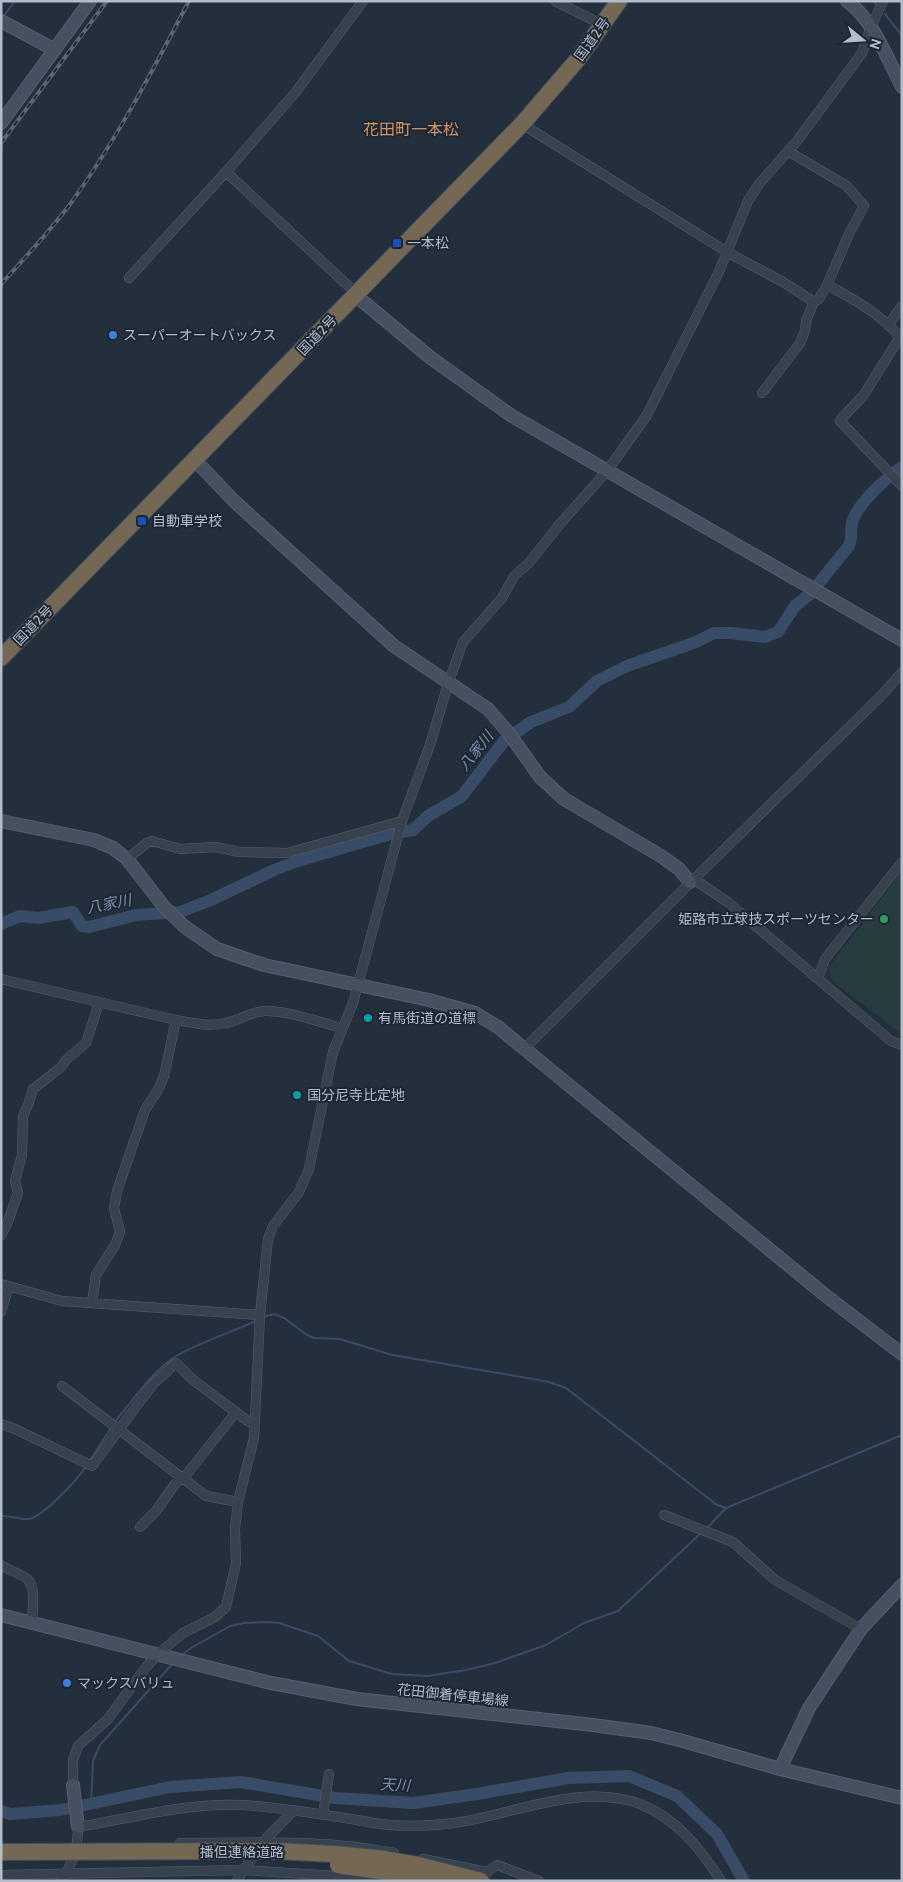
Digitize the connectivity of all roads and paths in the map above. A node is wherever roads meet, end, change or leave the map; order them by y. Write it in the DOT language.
graph roads {
  1 [pos="90,1"];
  2 [pos="363,1"];
  3 [pos="555,1"];
  4 [pos="619,1"];
  5 [pos="847,1"];
  6 [pos="883,1"];
  7 [pos="1,22"];
  8 [pos="603,25"];
  9 [pos="871,27"];
  10 [pos="56,50"];
  11 [pos="902,87"];
  12 [pos="1,123"];
  13 [pos="522,124"];
  14 [pos="788,151"];
  15 [pos="226,172"];
  16 [pos="727,252"];
  17 [pos="128,278"];
  18 [pos="827,284"];
  19 [pos="356,295"];
  20 [pos="814,302"];
  21 [pos="902,306"];
  22 [pos="888,324"];
  23 [pos="901,338"];
  24 [pos="762,393"];
  25 [pos="195,460"];
  26 [pos="607,471"];
  27 [pos="902,486"];
  28 [pos="902,640"];
  29 [pos="1,658"];
  30 [pos="902,672"];
  31 [pos="448,684"];
  32 [pos="402,821"];
  33 [pos="2,824"];
  34 [pos="127,859"];
  35 [pos="902,862"];
  36 [pos="691,881"];
  37 [pos="818,978"];
  38 [pos="1,980"];
  39 [pos="358,986"];
  40 [pos="99,1003"];
  41 [pos="176,1020"];
  42 [pos="342,1028"];
  43 [pos="902,1045"];
  44 [pos="523,1050"];
  45 [pos="1,1235"];
  46 [pos="5,1285"];
  47 [pos="92,1303"];
  48 [pos="1,1312"];
  49 [pos="260,1315"];
  50 [pos="902,1354"];
  51 [pos="62,1386"];
  52 [pos="236,1412"];
  53 [pos="255,1423"];
  54 [pos="1,1424"];
  55 [pos="120,1428"];
  56 [pos="182,1477"];
  57 [pos="238,1502"];
  58 [pos="664,1514"];
  59 [pos="140,1526"];
  60 [pos="1,1566"];
  61 [pos="902,1585"];
  62 [pos="1,1615"];
  63 [pos="32,1623"];
  64 [pos="861,1629"];
  65 [pos="162,1656"];
  66 [pos="780,1769"];
  67 [pos="329,1774"];
  68 [pos="73,1785"];
  69 [pos="902,1798"];
  70 [pos="294,1810"];
  71 [pos="323,1815"];
  72 [pos="78,1827"];
  73 [pos="265,1842"];
  74 [pos="78,1844"];
  75 [pos="1,1846"];
  76 [pos="1,1852"];
  77 [pos="1,1864"];
  78 [pos="243,1870"];
  79 [pos="1,1875"];
  80 [pos="63,1877"];
  81 [pos="484,1878"];
  82 [pos="237,1881"];
  83 [pos="391,1881"];
  84 [pos="437,1881"];
  85 [pos="539,1881"];
  86 [pos="721,1881"];
  1 -- 10 [label="street"];
  2 -- 15 [label="street"];
  3 -- 8 [label="street"];
  4 -- 8 [label="highway, 国道2号"];
  5 -- 9 [label="street"];
  6 -- 9 [label="street"];
  7 -- 10 [label="street"];
  8 -- 13 [label="highway, 国道2号"];
  9 -- 11 [label="street"];
  9 -- 14 [label="street"];
  10 -- 12 [label="street"];
  13 -- 16 [label="street"];
  13 -- 19 [label="highway, 国道2号"];
  14 -- 16 [label="street"];
  14 -- 18 [label="street"];
  15 -- 17 [label="street"];
  15 -- 19 [label="street"];
  16 -- 20 [label="street"];
  16 -- 26 [label="street"];
  18 -- 20 [label="street"];
  18 -- 22 [label="street"];
  19 -- 25 [label="highway, 国道2号"];
  19 -- 26 [label="street"];
  20 -- 24 [label="street"];
  21 -- 22 [label="street"];
  22 -- 23 [label="street"];
  23 -- 27 [label="street"];
  25 -- 29 [label="highway, 国道2号"];
  25 -- 31 [label="street"];
  26 -- 28 [label="street"];
  26 -- 31 [label="street"];
  30 -- 36 [label="street"];
  31 -- 32 [label="street"];
  31 -- 36 [label="street"];
  32 -- 34 [label="street"];
  32 -- 39 [label="street"];
  33 -- 34 [label="street"];
  34 -- 39 [label="street"];
  35 -- 37 [label="street"];
  36 -- 37 [label="street"];
  36 -- 44 [label="street"];
  37 -- 43 [label="street"];
  38 -- 40 [label="street"];
  39 -- 42 [label="street"];
  39 -- 44 [label="street"];
  40 -- 41 [label="street"];
  40 -- 45 [label="street"];
  41 -- 42 [label="street"];
  41 -- 47 [label="street"];
  42 -- 49 [label="street"];
  44 -- 50 [label="street"];
  46 -- 47 [label="street"];
  46 -- 48 [label="street"];
  47 -- 49 [label="street"];
  49 -- 53 [label="street"];
  51 -- 55 [label="street"];
  52 -- 53 [label="street"];
  52 -- 55 [label="street"];
  52 -- 56 [label="street"];
  53 -- 57 [label="street"];
  54 -- 55 [label="street"];
  55 -- 56 [label="street"];
  56 -- 57 [label="street"];
  56 -- 59 [label="street"];
  57 -- 65 [label="street"];
  58 -- 64 [label="street"];
  60 -- 63 [label="street"];
  61 -- 64 [label="street"];
  62 -- 63 [label="street, 花田御着停車場線"];
  63 -- 65 [label="street, 花田御着停車場線"];
  64 -- 66 [label="street"];
  65 -- 66 [label="street, 花田御着停車場線"];
  65 -- 68 [label="street"];
  66 -- 69 [label="street, 花田御着停車場線"];
  67 -- 71 [label="street"];
  68 -- 72 [label="street"];
  70 -- 71 [label="street"];
  70 -- 72 [label="street"];
  70 -- 73 [label="street"];
  71 -- 86 [label="street"];
  72 -- 74 [label="street"];
  73 -- 74 [label="street"];
  73 -- 78 [label="street"];
  73 -- 81 [label="street"];
  74 -- 75 [label="street"];
  74 -- 80 [label="street"];
  76 -- 81 [label="highway, 播但連絡道路, bridge"];
  77 -- 84 [label="highway, 播但連絡道路, bridge"];
  78 -- 80 [label="street"];
  78 -- 82 [label="street"];
  78 -- 83 [label="street"];
  79 -- 80 [label="street"];
  81 -- 85 [label="street"];
}
